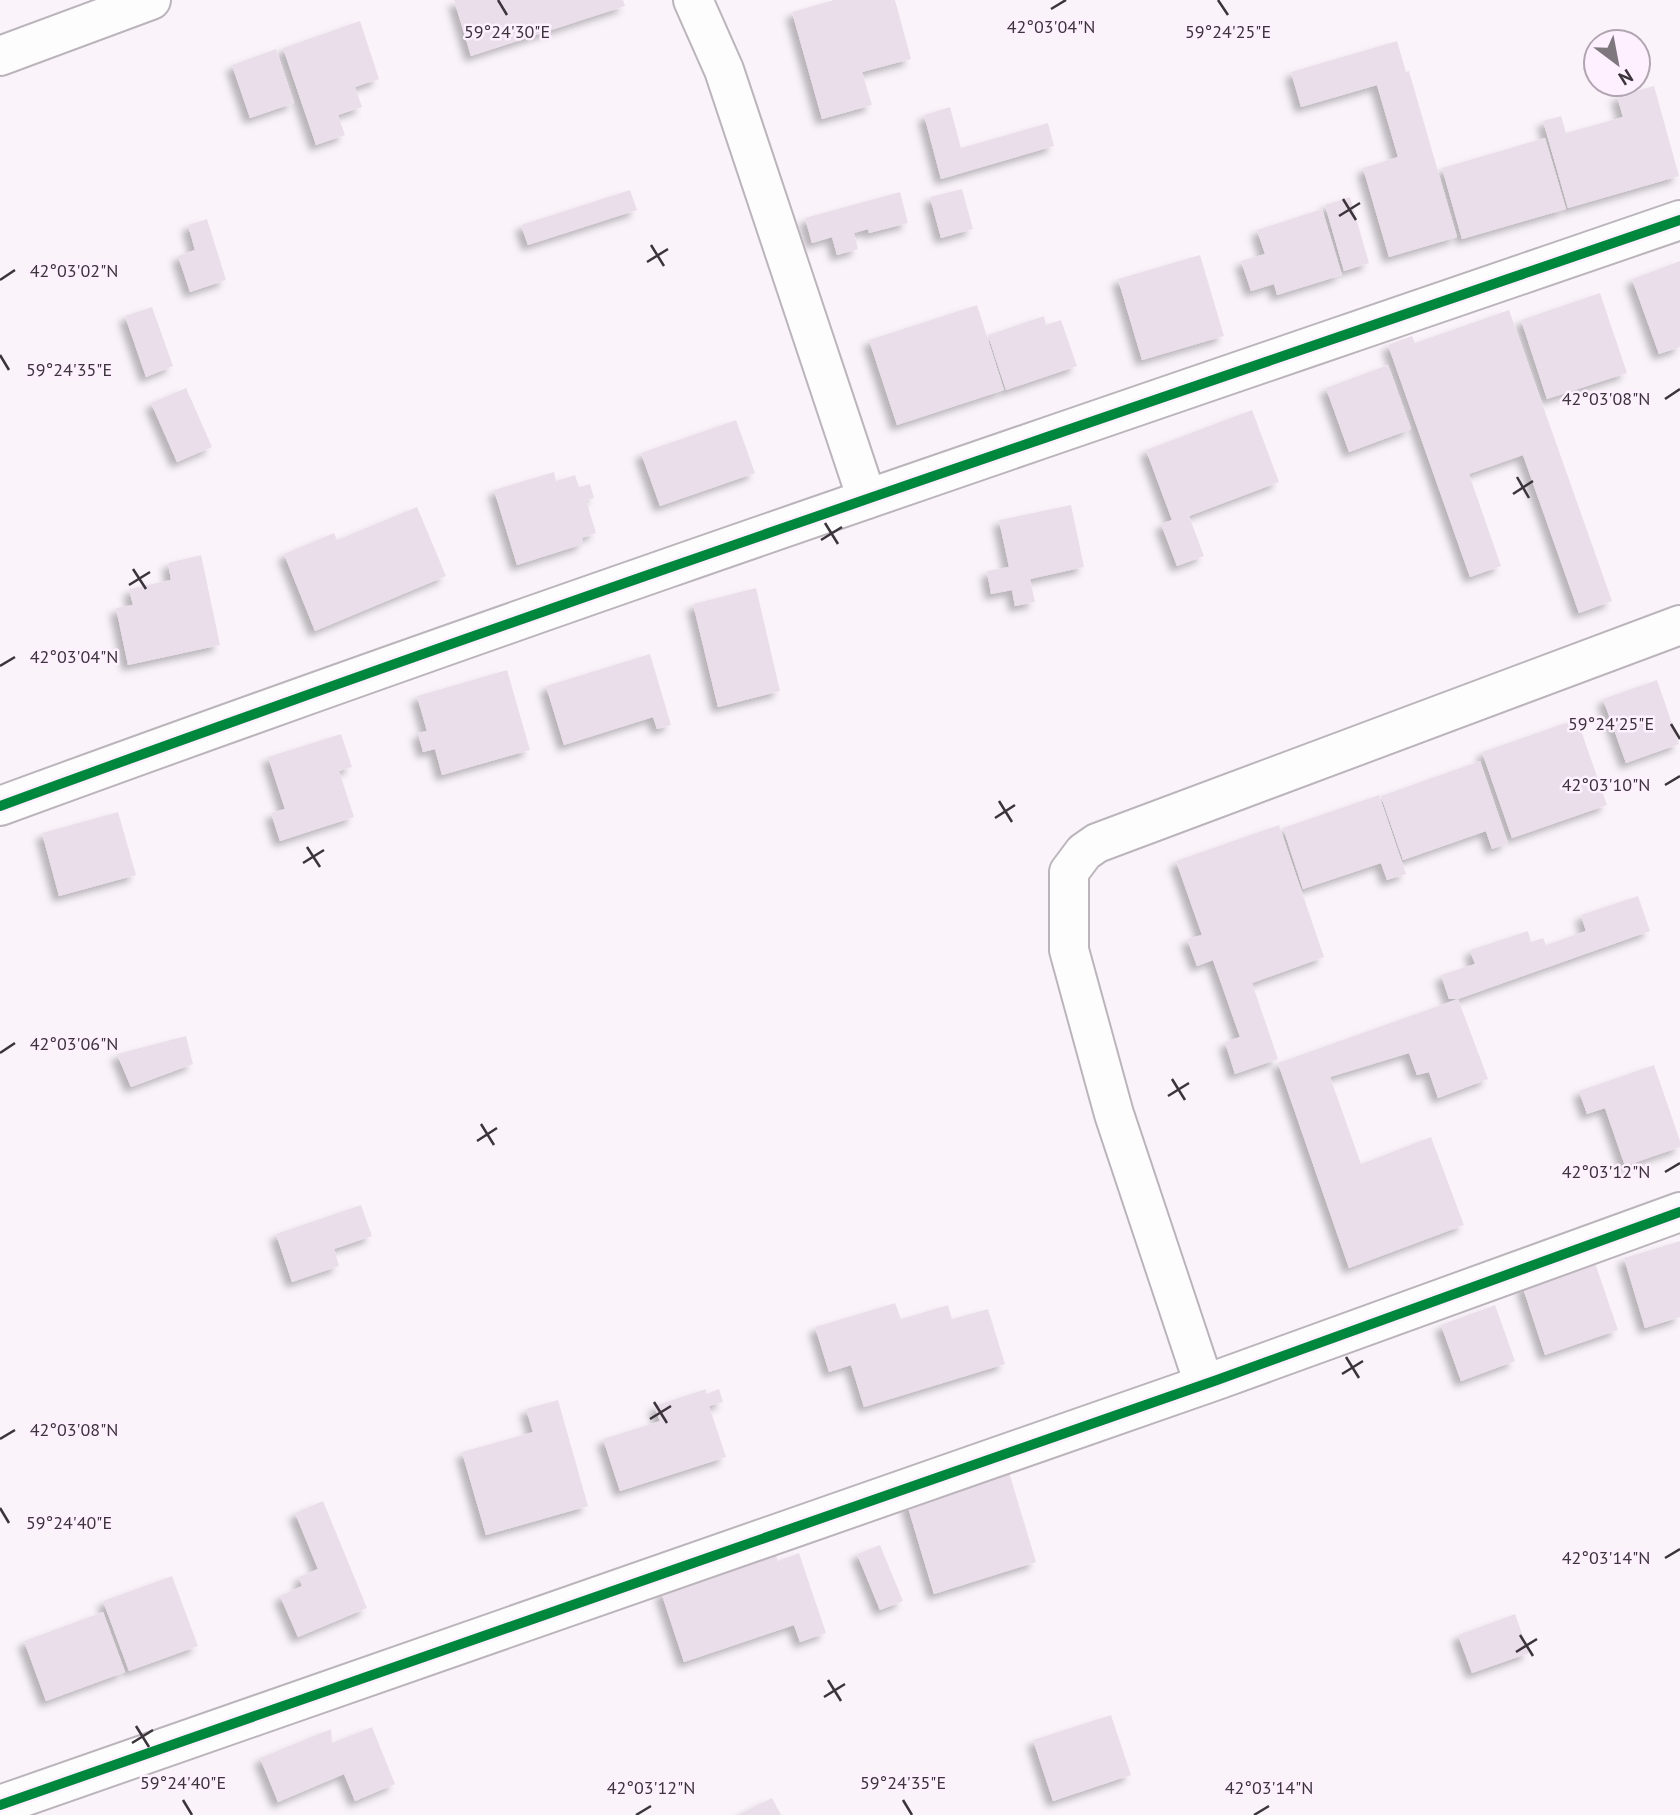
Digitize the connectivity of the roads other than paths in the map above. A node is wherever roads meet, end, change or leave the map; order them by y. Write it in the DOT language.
graph roads {
  1 [pos="151,0"];
  2 [pos="693,0"];
  3 [pos="0,56"];
  4 [pos="1680,220"];
  5 [pos="867,499"];
  6 [pos="1680,625"];
  7 [pos="0,806"];
  8 [pos="1680,1212"];
  9 [pos="1204,1384"];
  10 [pos="0,1805"];
  1 -- 3 [label="street"];
  2 -- 5 [label="street"];
  4 -- 5 [label="street"];
  5 -- 7 [label="street"];
  6 -- 9 [label="street"];
  8 -- 9 [label="street"];
  9 -- 10 [label="street"];
}
